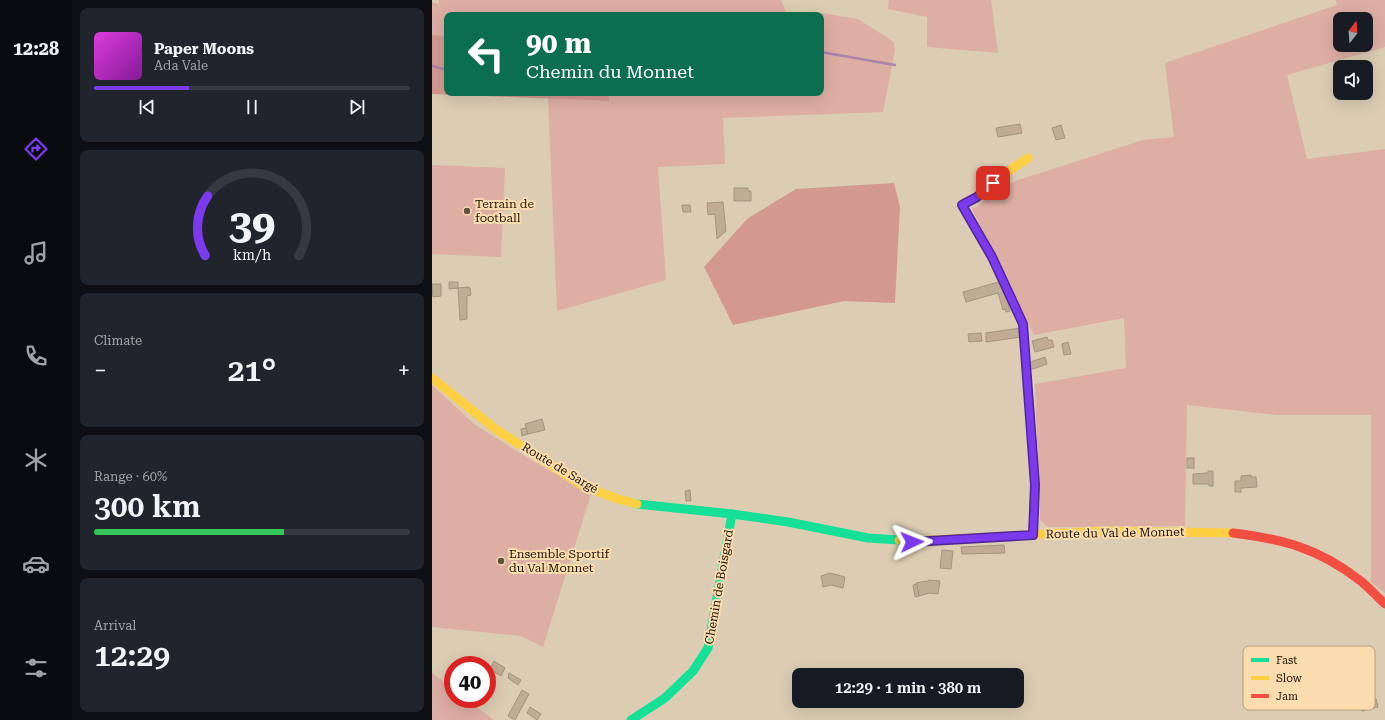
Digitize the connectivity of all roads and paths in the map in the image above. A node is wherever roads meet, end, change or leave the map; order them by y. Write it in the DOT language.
graph roads {
  1 [pos="1028,158"];
  2 [pos="432,378"];
  3 [pos="732,514"];
  4 [pos="1033,535"];
  5 [pos="1385,604"];
  6 [pos="631,720"];
  1 -- 4 [label="street"];
  2 -- 3 [label="street, Route de Sargé"];
  3 -- 4 [label="street, Route du Val de Monnet"];
  3 -- 6 [label="street, Chemin de Boisgard"];
  4 -- 5 [label="street, Route du Val de Monnet"];
}
